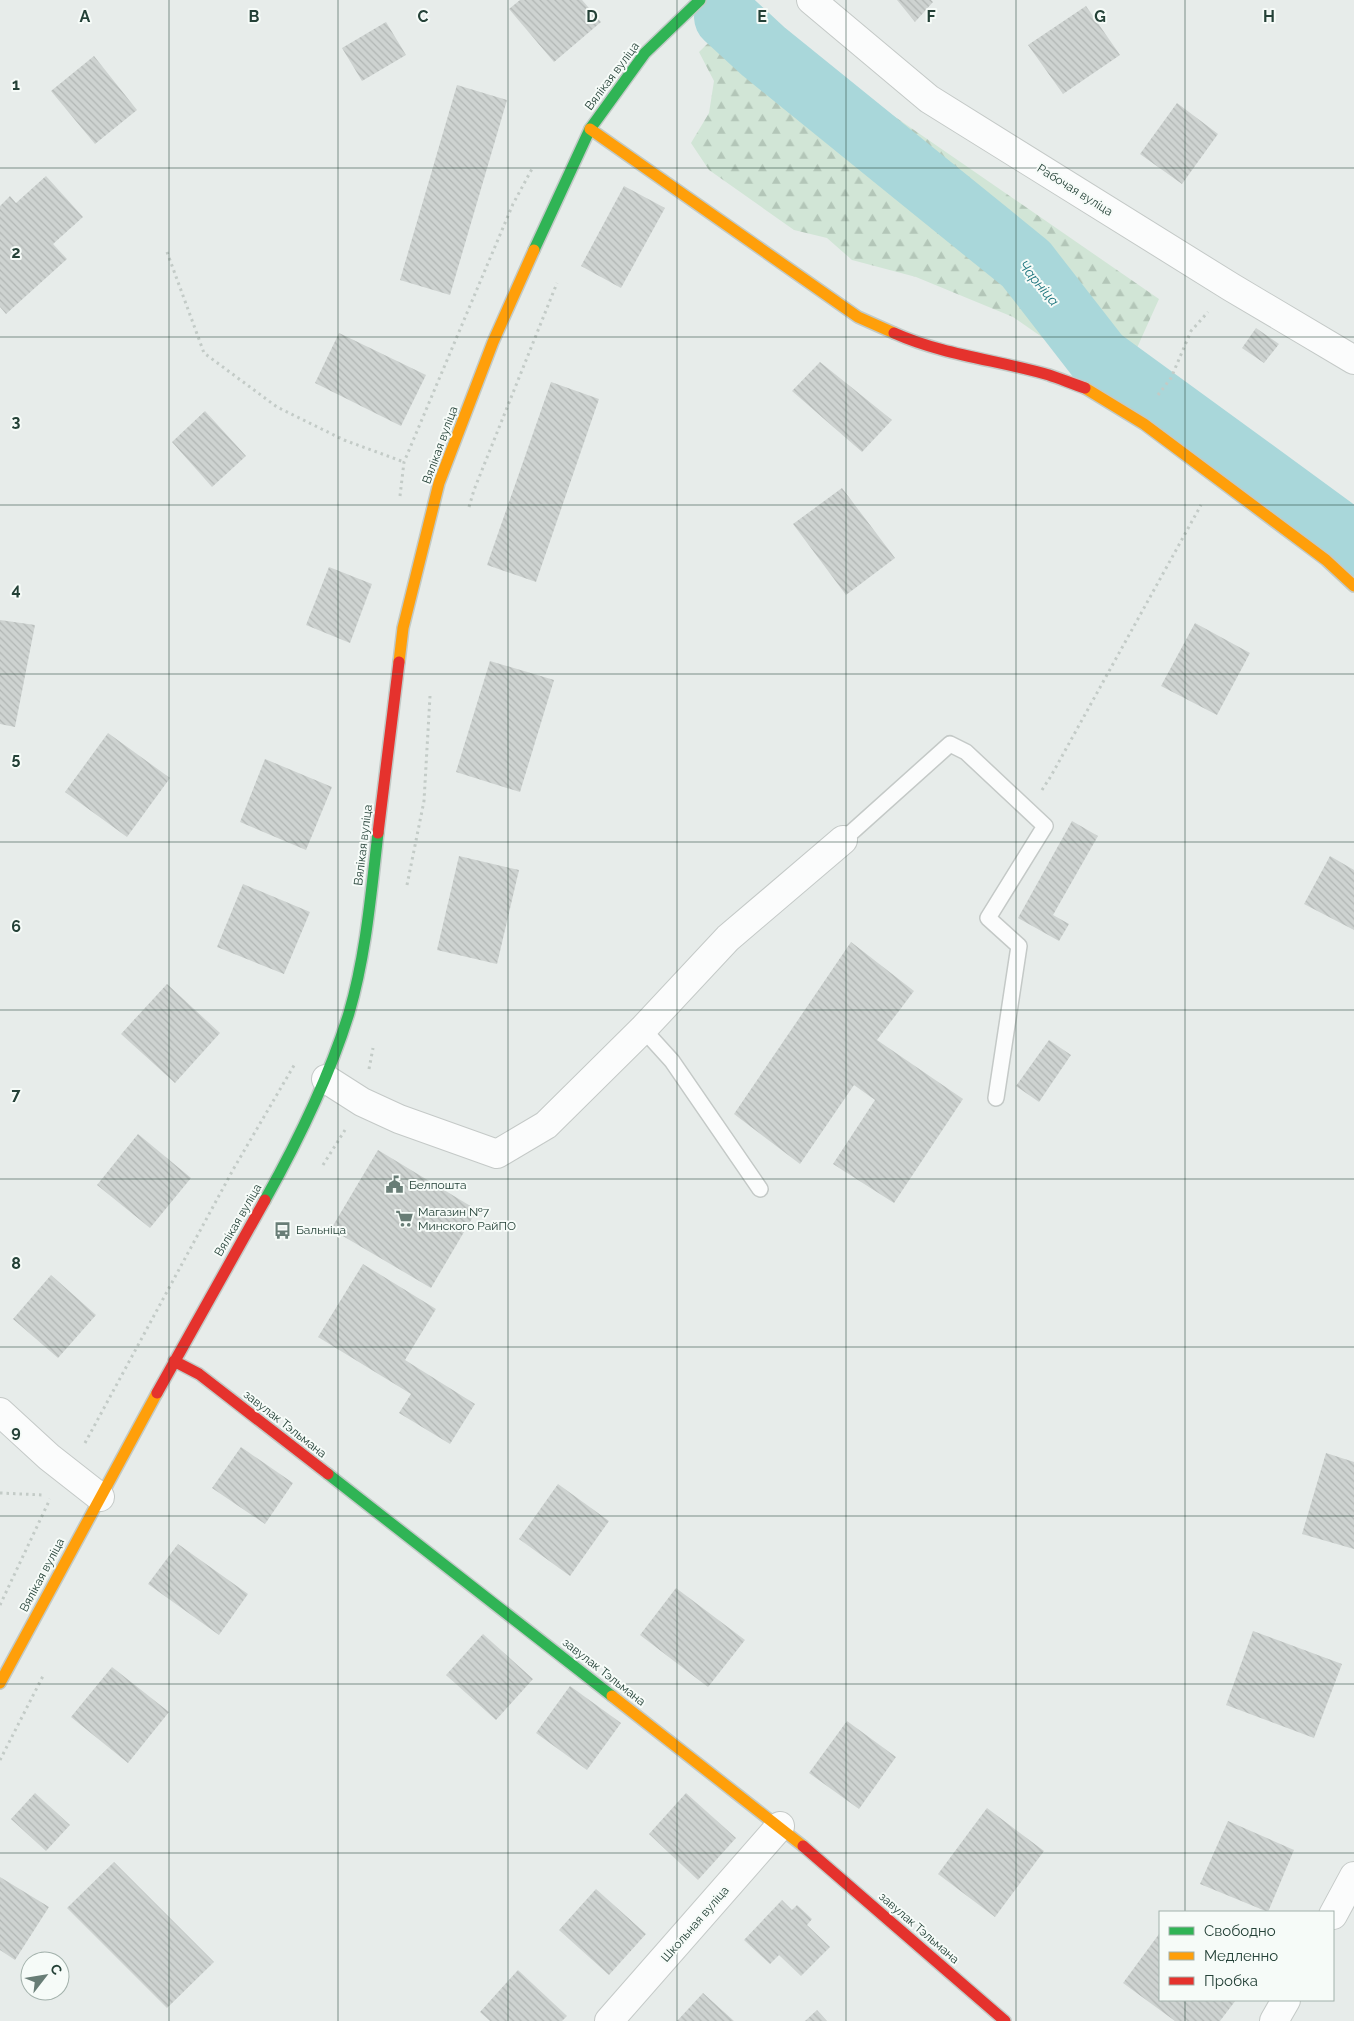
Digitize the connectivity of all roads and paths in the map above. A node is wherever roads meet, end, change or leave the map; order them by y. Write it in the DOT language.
graph roads {
  1 [pos="700,0"];
  2 [pos="811,0"];
  3 [pos="590,129"];
  4 [pos="537,160"];
  5 [pos="167,252"];
  6 [pos="1231,287"];
  7 [pos="1354,360"];
  8 [pos="1171,378"];
  9 [pos="404,462"];
  10 [pos="1216,478"];
  11 [pos="400,498"];
  12 [pos="1354,586"];
  13 [pos="1028,810"];
  14 [pos="843,840"];
  15 [pos="643,1029"];
  16 [pos="297,1059"];
  17 [pos="326,1079"];
  18 [pos="996,1098"];
  19 [pos="760,1189"];
  20 [pos="174,1361"];
  21 [pos="0,1412"];
  22 [pos="70,1472"];
  23 [pos="0,1493"];
  24 [pos="100,1497"];
  25 [pos="0,1605"];
  26 [pos="0,1683"];
  27 [pos="780,1826"];
  28 [pos="1354,1876"];
  29 [pos="1334,1913"];
  30 [pos="1285,2001"];
  31 [pos="610,2021"];
  32 [pos="1006,2021"];
  33 [pos="1274,2021"];
  1 -- 3 [label="street, Вялікая вуліца"];
  2 -- 6 [label="street, Рабочая вуліца"];
  3 -- 10 [label="street"];
  3 -- 17 [label="street, Вялікая вуліца"];
  4 -- 9 [label="path"];
  5 -- 9 [label="path"];
  6 -- 7 [label="street, Рабочая вуліца"];
  6 -- 8 [label="path"];
  9 -- 11 [label="path"];
  10 -- 12 [label="street"];
  10 -- 13 [label="path"];
  13 -- 14 [label="lane"];
  13 -- 18 [label="lane"];
  14 -- 15 [label="street"];
  15 -- 17 [label="street"];
  15 -- 19 [label="lane"];
  16 -- 22 [label="path"];
  17 -- 20 [label="street, Вялікая вуліца"];
  20 -- 24 [label="street, Вялікая вуліца"];
  20 -- 27 [label="street, завулак Тэльмана"];
  21 -- 22 [label="street"];
  22 -- 24 [label="street"];
  23 -- 25 [label="path"];
  24 -- 26 [label="street, Вялікая вуліца"];
  27 -- 31 [label="street, Школьная вуліца"];
  27 -- 32 [label="street, завулак Тэльмана"];
  28 -- 29 [label="street"];
  30 -- 33 [label="street"];
}
